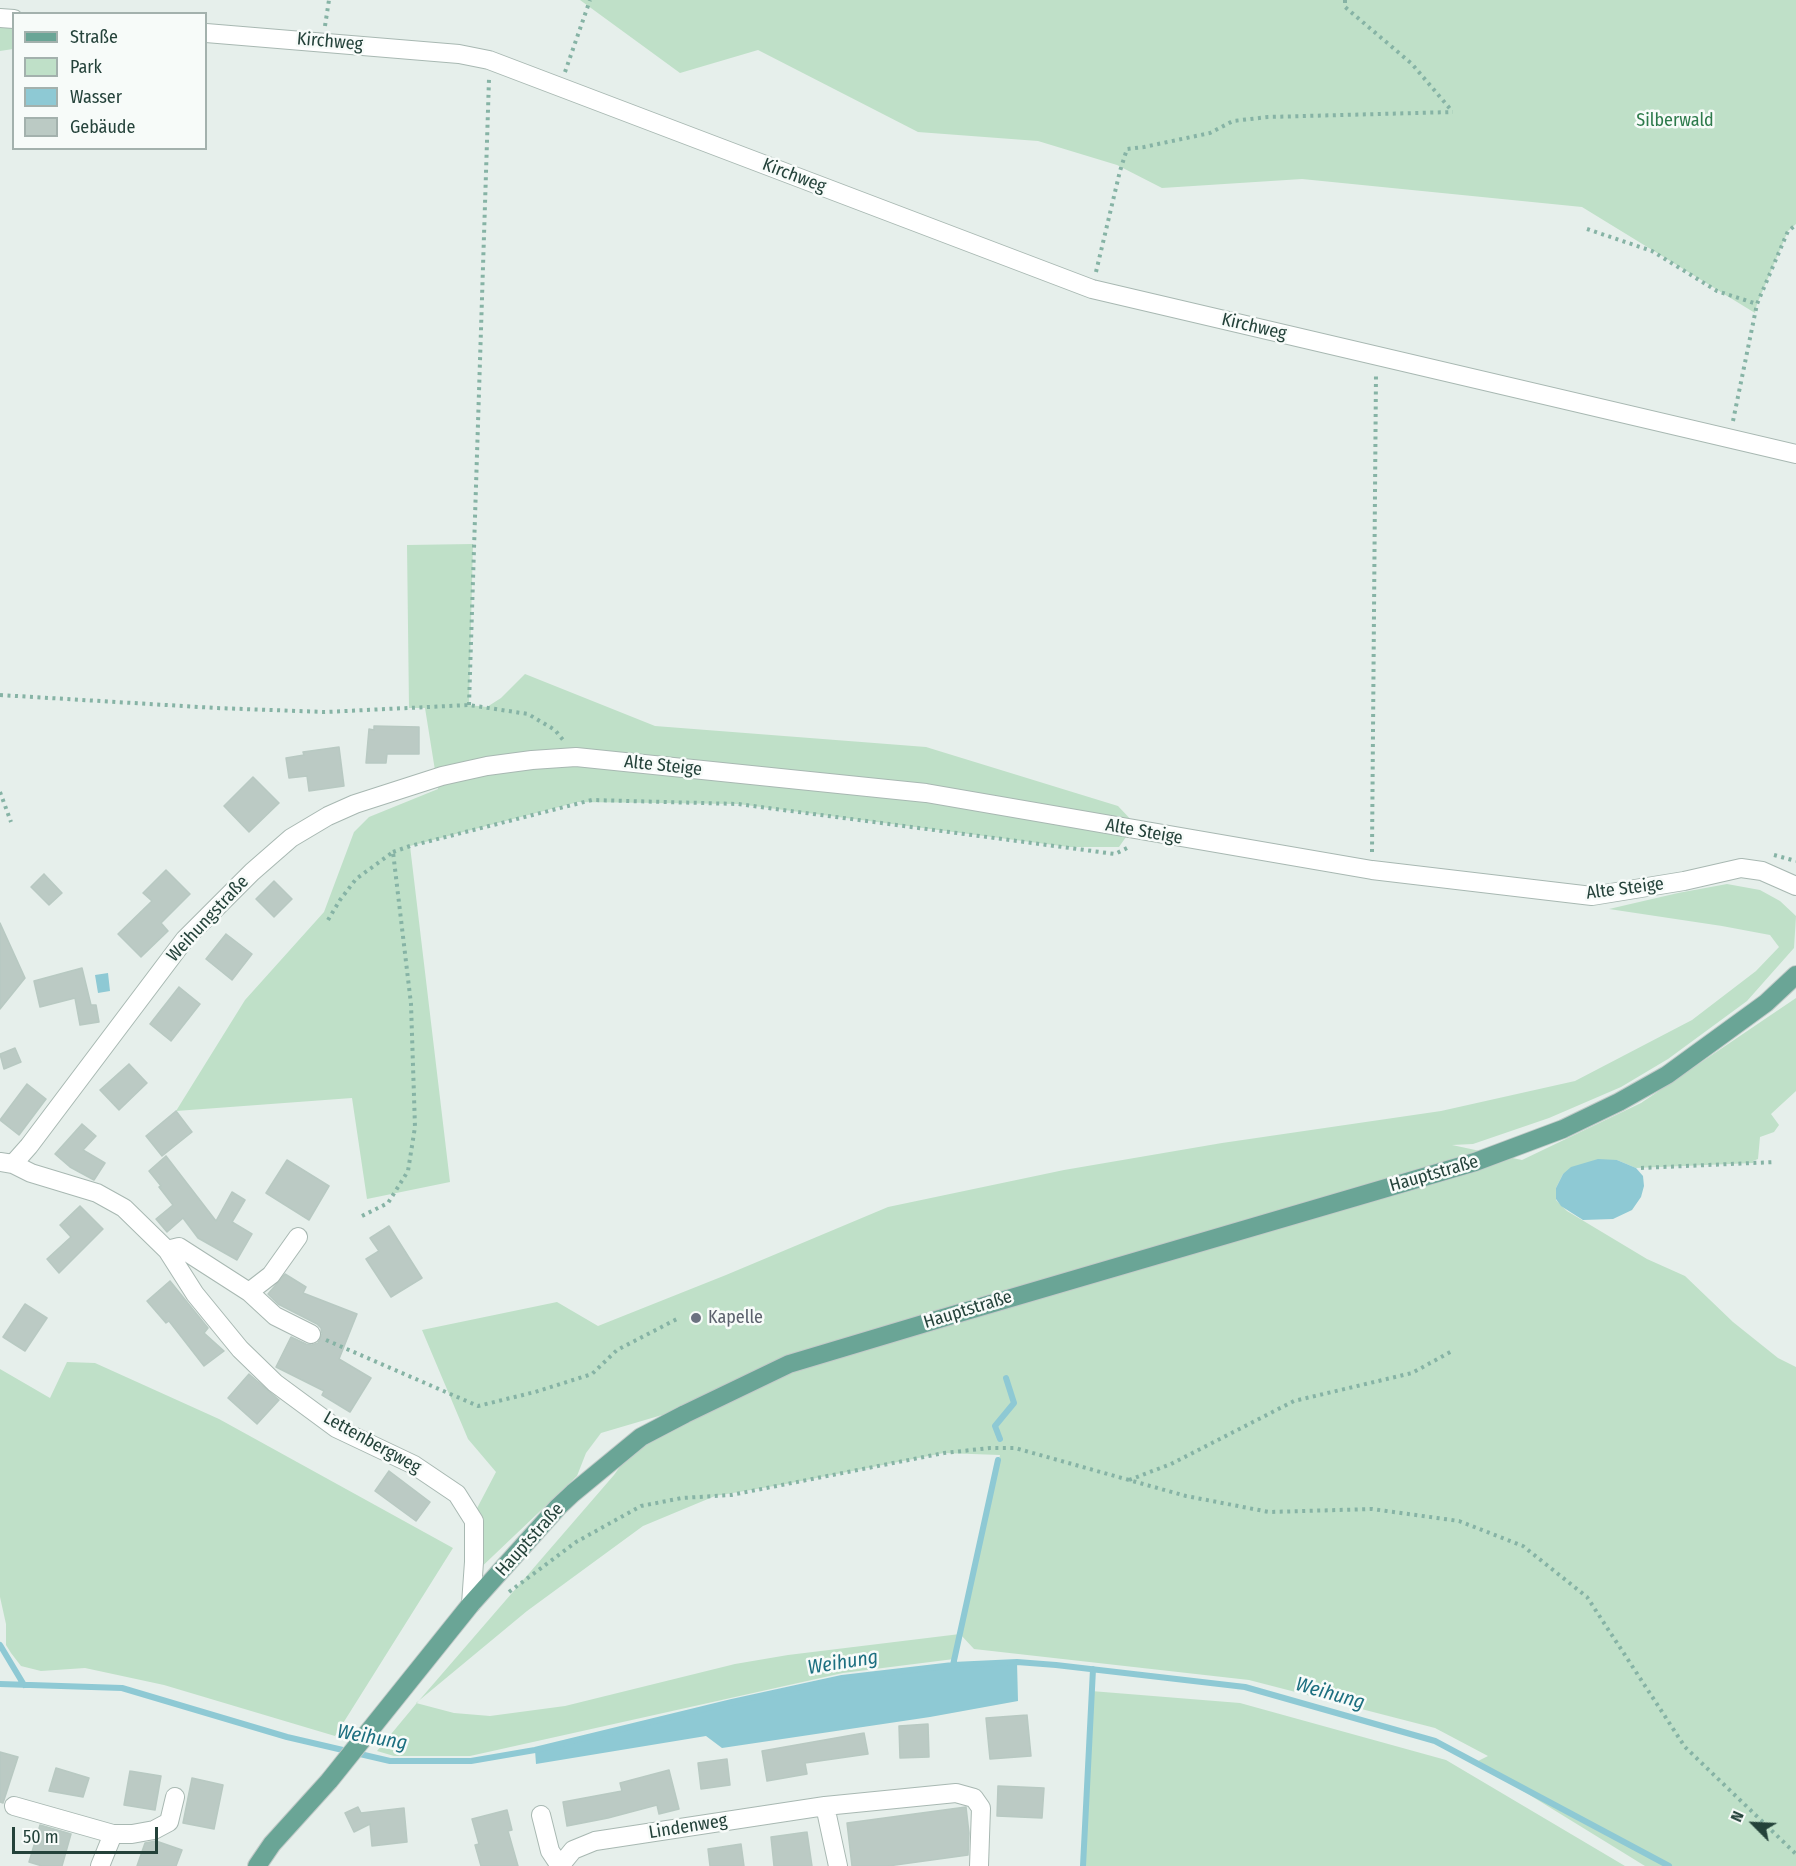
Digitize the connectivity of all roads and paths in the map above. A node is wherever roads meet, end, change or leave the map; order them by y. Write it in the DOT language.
graph roads {
  1 [pos="329,0"];
  2 [pos="590,0"];
  3 [pos="1345,0"];
  4 [pos="207,33"];
  5 [pos="322,41"];
  6 [pos="489,60"];
  7 [pos="561,87"];
  8 [pos="1796,225"];
  9 [pos="1587,229"];
  10 [pos="1092,289"];
  11 [pos="1757,304"];
  12 [pos="1376,356"];
  13 [pos="1729,440"];
  14 [pos="1796,454"];
  15 [pos="0,695"];
  16 [pos="469,705"];
  17 [pos="576,757"];
  18 [pos="487,765"];
  19 [pos="0,792"];
  20 [pos="11,822"];
  21 [pos="1145,832"];
  22 [pos="393,852"];
  23 [pos="1767,853"];
  24 [pos="1796,861"];
  25 [pos="1372,870"];
  26 [pos="1796,886"];
  27 [pos="328,920"];
  28 [pos="1796,975"];
  29 [pos="1775,1162"];
  30 [pos="7,1163"];
  31 [pos="1641,1168"];
  32 [pos="362,1216"];
  33 [pos="298,1237"];
  34 [pos="167,1250"];
  35 [pos="249,1292"];
  36 [pos="677,1320"];
  37 [pos="311,1334"];
  38 [pos="1454,1350"];
  39 [pos="1128,1480"];
  40 [pos="503,1596"];
  41 [pos="471,1604"];
  42 [pos="175,1797"];
  43 [pos="14,1806"];
  44 [pos="825,1806"];
  45 [pos="541,1815"];
  46 [pos="112,1834"];
  47 [pos="272,1844"];
  48 [pos="1796,1854"];
  49 [pos="100,1866"];
  50 [pos="243,1866"];
  51 [pos="257,1866"];
  52 [pos="560,1866"];
  53 [pos="838,1866"];
  54 [pos="979,1866"];
  1 -- 5 [label="path"];
  2 -- 7 [label="path"];
  3 -- 10 [label="path"];
  4 -- 5 [label="street, Kirchweg"];
  5 -- 6 [label="street, Kirchweg"];
  6 -- 7 [label="street, Kirchweg"];
  6 -- 16 [label="path"];
  7 -- 10 [label="street, Kirchweg"];
  8 -- 11 [label="path"];
  9 -- 11 [label="path"];
  10 -- 12 [label="street, Kirchweg"];
  11 -- 13 [label="path"];
  12 -- 13 [label="street, Kirchweg"];
  12 -- 25 [label="path"];
  13 -- 14 [label="street, Kirchweg"];
  15 -- 16 [label="path"];
  16 -- 17 [label="path"];
  17 -- 18 [label="street, Alte Steige"];
  17 -- 21 [label="street, Alte Steige"];
  18 -- 30 [label="street, Weihungstraße"];
  19 -- 20 [label="path"];
  21 -- 22 [label="path"];
  21 -- 25 [label="street, Alte Steige"];
  22 -- 27 [label="path"];
  22 -- 32 [label="path"];
  23 -- 24 [label="path"];
  25 -- 26 [label="street, Alte Steige"];
  28 -- 41 [label="main road, Hauptstraße"];
  29 -- 31 [label="path"];
  30 -- 34 [label="street, Lettenbergweg"];
  33 -- 35 [label="street"];
  34 -- 35 [label="street"];
  34 -- 41 [label="street, Lettenbergweg"];
  35 -- 37 [label="street"];
  36 -- 37 [label="path"];
  38 -- 39 [label="path"];
  39 -- 40 [label="path"];
  39 -- 48 [label="path"];
  41 -- 47 [label="main road, Hauptstraße"];
  42 -- 46 [label="street"];
  43 -- 46 [label="street"];
  44 -- 52 [label="street, Lindenweg"];
  44 -- 53 [label="street"];
  44 -- 54 [label="street, Lindenweg"];
  45 -- 52 [label="street"];
  46 -- 49 [label="street"];
  47 -- 50 [label="main road, Hauptstraße"];
  47 -- 51 [label="main road, Hauptstraße"];
}
